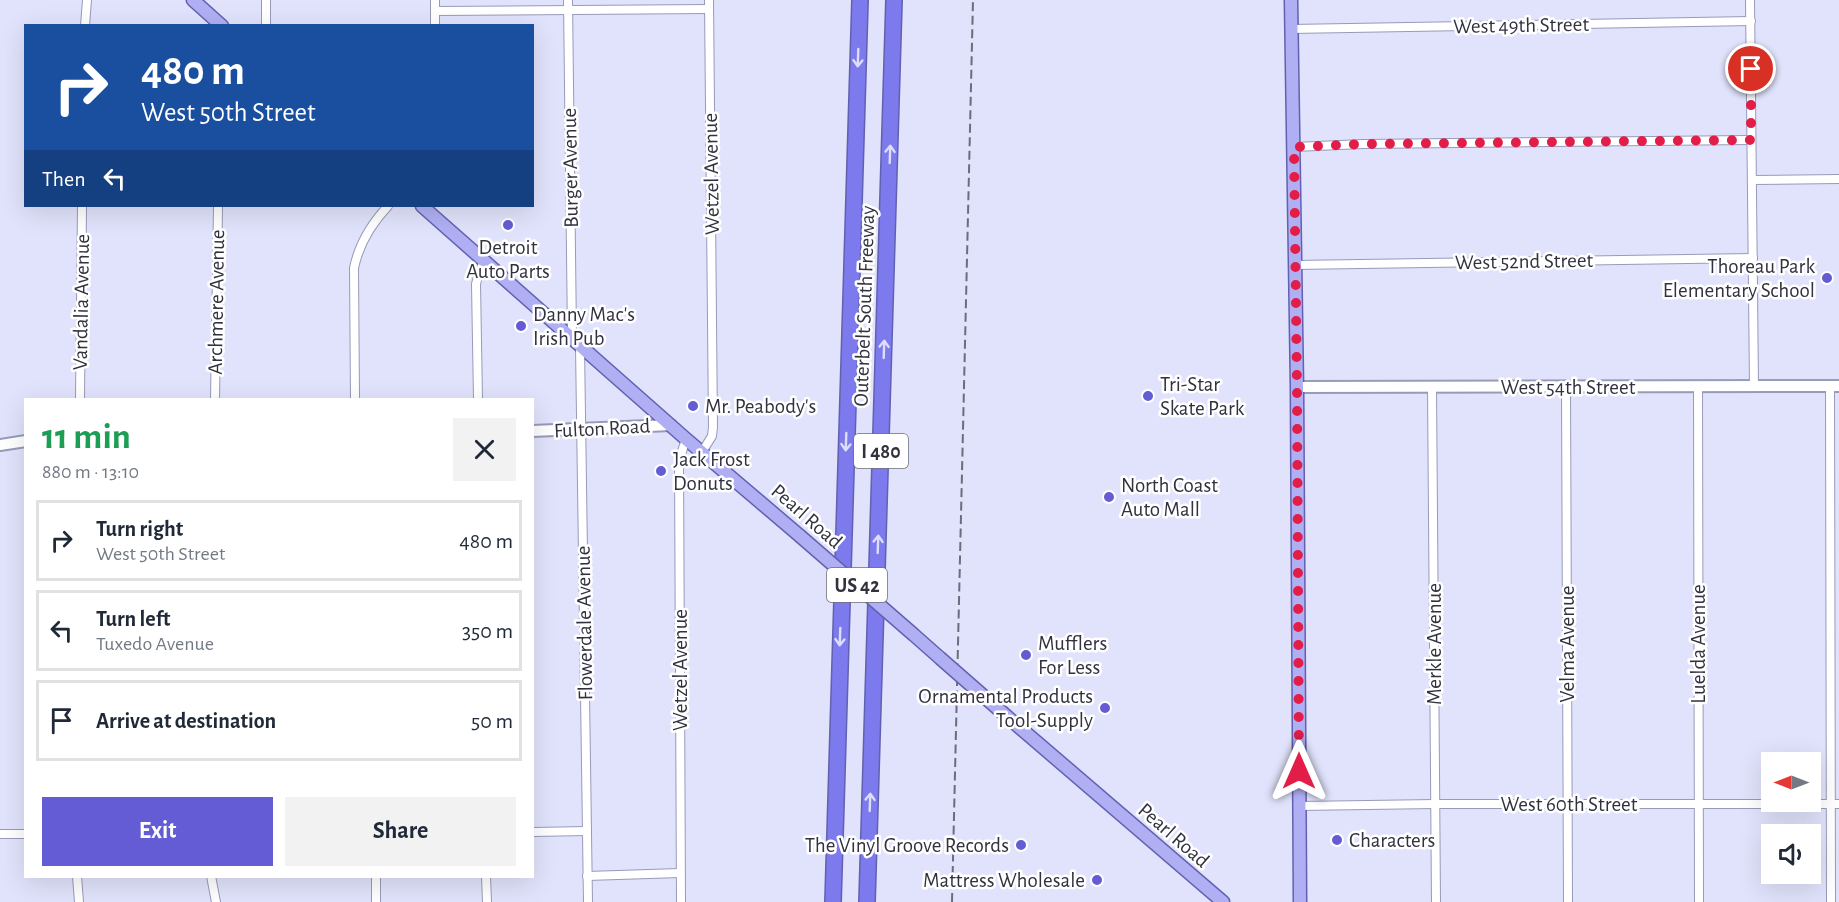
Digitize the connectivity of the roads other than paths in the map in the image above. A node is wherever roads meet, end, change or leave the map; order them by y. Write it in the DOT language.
graph roads {
  1 [pos="87,0"];
  2 [pos="193,0"];
  3 [pos="266,0"];
  4 [pos="435,0"];
  5 [pos="568,0"];
  6 [pos="709,0"];
  7 [pos="860,0"];
  8 [pos="894,0"];
  9 [pos="1291,0"];
  10 [pos="1750,0"];
  11 [pos="709,9"];
  12 [pos="568,10"];
  13 [pos="435,11"];
  14 [pos="1751,21"];
  15 [pos="85,24"];
  16 [pos="220,24"];
  17 [pos="266,24"];
  18 [pos="435,24"];
  19 [pos="1291,29"];
  20 [pos="1751,140"];
  21 [pos="1294,147"];
  22 [pos="1839,179"];
  23 [pos="1752,180"];
  24 [pos="82,207"];
  25 [pos="218,207"];
  26 [pos="387,207"];
  27 [pos="428,208"];
  28 [pos="1753,258"];
  29 [pos="484,261"];
  30 [pos="1294,265"];
  31 [pos="576,340"];
  32 [pos="1754,386"];
  33 [pos="1834,386"];
  34 [pos="1297,387"];
  35 [pos="1432,387"];
  36 [pos="1566,387"];
  37 [pos="1698,387"];
  38 [pos="80,398"];
  39 [pos="214,398"];
  40 [pos="355,398"];
  41 [pos="478,398"];
  42 [pos="671,425"];
  43 [pos="581,430"];
  44 [pos="534,431"];
  45 [pos="686,439"];
  46 [pos="24,441"];
  47 [pos="0,445"];
  48 [pos="702,452"];
  49 [pos="1435,804"];
  50 [pos="1698,804"];
  51 [pos="1834,804"];
  52 [pos="1567,805"];
  53 [pos="1299,806"];
  54 [pos="587,831"];
  55 [pos="534,832"];
  56 [pos="0,834"];
  57 [pos="24,834"];
  58 [pos="680,873"];
  59 [pos="587,876"];
  60 [pos="77,878"];
  61 [pos="211,878"];
  62 [pos="376,878"];
  63 [pos="486,878"];
  64 [pos="79,902"];
  65 [pos="216,902"];
  66 [pos="376,902"];
  67 [pos="487,902"];
  68 [pos="588,902"];
  69 [pos="681,902"];
  70 [pos="831,902"];
  71 [pos="867,902"];
  72 [pos="1223,902"];
  73 [pos="1300,902"];
  74 [pos="1436,902"];
  75 [pos="1568,902"];
  76 [pos="1699,902"];
  77 [pos="1831,902"];
  1 -- 15 [label="street"];
  2 -- 16 [label="main road"];
  3 -- 17 [label="street"];
  4 -- 13 [label="street"];
  5 -- 12 [label="street, Burger Avenue"];
  6 -- 11 [label="street, Wetzel Avenue"];
  7 -- 70 [label="highway, Outerbelt South Freeway / I 480, one-way"];
  71 -- 8 [label="highway, Outerbelt South Freeway / I 480, one-way"];
  9 -- 19 [label="main road"];
  10 -- 14 [label="street"];
  11 -- 12 [label="street"];
  11 -- 48 [label="street, Wetzel Avenue"];
  12 -- 13 [label="street"];
  12 -- 31 [label="street, Burger Avenue"];
  13 -- 18 [label="street"];
  14 -- 19 [label="street, West 49th Street"];
  14 -- 20 [label="street"];
  19 -- 21 [label="main road"];
  20 -- 21 [label="street"];
  20 -- 23 [label="street"];
  21 -- 30 [label="main road"];
  22 -- 23 [label="street"];
  23 -- 28 [label="street"];
  24 -- 38 [label="street, Vandalia Avenue"];
  25 -- 39 [label="street, Archmere Avenue"];
  26 -- 40 [label="street"];
  27 -- 29 [label="main road, Pearl Road / US 42"];
  28 -- 30 [label="street, West 52nd Street"];
  28 -- 32 [label="street"];
  29 -- 31 [label="main road, Pearl Road / US 42"];
  29 -- 41 [label="street"];
  30 -- 34 [label="main road"];
  31 -- 42 [label="main road, Pearl Road / US 42"];
  31 -- 43 [label="street, Flowerdale Avenue"];
  32 -- 33 [label="street, West 54th Street"];
  32 -- 37 [label="street, West 54th Street"];
  33 -- 51 [label="street"];
  34 -- 35 [label="street, West 54th Street"];
  34 -- 53 [label="main road"];
  35 -- 36 [label="street, West 54th Street"];
  35 -- 49 [label="street, Merkle Avenue"];
  36 -- 37 [label="street, West 54th Street"];
  36 -- 52 [label="street, Velma Avenue"];
  37 -- 50 [label="street, Luelda Avenue"];
  42 -- 43 [label="street, Fulton Road"];
  42 -- 45 [label="main road, Pearl Road / US 42"];
  43 -- 44 [label="street, Fulton Road"];
  43 -- 54 [label="street, Flowerdale Avenue"];
  45 -- 48 [label="main road, Pearl Road / US 42"];
  45 -- 58 [label="street, Wetzel Avenue"];
  46 -- 47 [label="street"];
  48 -- 72 [label="main road, Pearl Road / US 42, bridge"];
  49 -- 52 [label="street, West 60th Street"];
  49 -- 53 [label="street, West 60th Street"];
  49 -- 74 [label="street, Merkle Avenue"];
  50 -- 51 [label="street, West 60th Street"];
  50 -- 52 [label="street, West 60th Street"];
  50 -- 76 [label="street, Luelda Avenue"];
  51 -- 77 [label="street"];
  52 -- 75 [label="street, Velma Avenue"];
  53 -- 73 [label="main road"];
  54 -- 55 [label="street"];
  54 -- 59 [label="street, Flowerdale Avenue"];
  56 -- 57 [label="street"];
  58 -- 59 [label="street"];
  58 -- 69 [label="street, Wetzel Avenue"];
  59 -- 68 [label="street, Flowerdale Avenue"];
  60 -- 64 [label="street"];
  61 -- 65 [label="street"];
  62 -- 66 [label="street"];
  63 -- 67 [label="street"];
}
